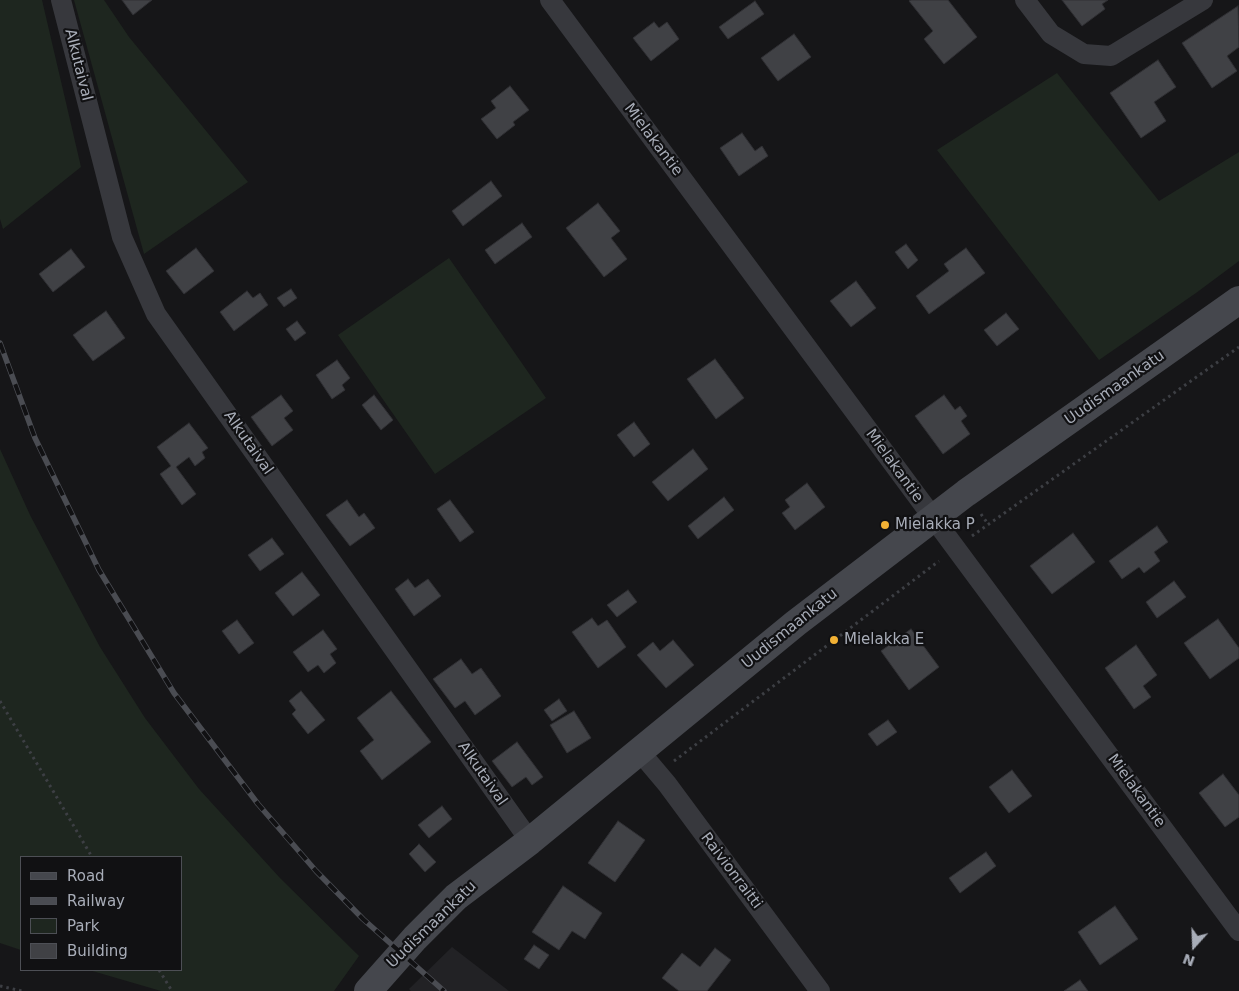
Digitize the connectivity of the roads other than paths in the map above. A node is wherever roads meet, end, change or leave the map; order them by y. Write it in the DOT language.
graph roads {
  1 [pos="61,0"];
  2 [pos="550,0"];
  3 [pos="1025,0"];
  4 [pos="1203,0"];
  5 [pos="1239,300"];
  6 [pos="933,518"];
  7 [pos="640,752"];
  8 [pos="530,841"];
  9 [pos="1239,931"];
  10 [pos="368,991"];
  11 [pos="820,991"];
  1 -- 8 [label="street, Alkutaival"];
  2 -- 6 [label="street, Mielakantie"];
  3 -- 4 [label="street"];
  5 -- 6 [label="street, Uudismaankatu"];
  6 -- 7 [label="street, Uudismaankatu"];
  6 -- 9 [label="street, Mielakantie"];
  7 -- 8 [label="street, Uudismaankatu"];
  7 -- 11 [label="street, Raivionraitti"];
  8 -- 10 [label="street, Uudismaankatu"];
}
